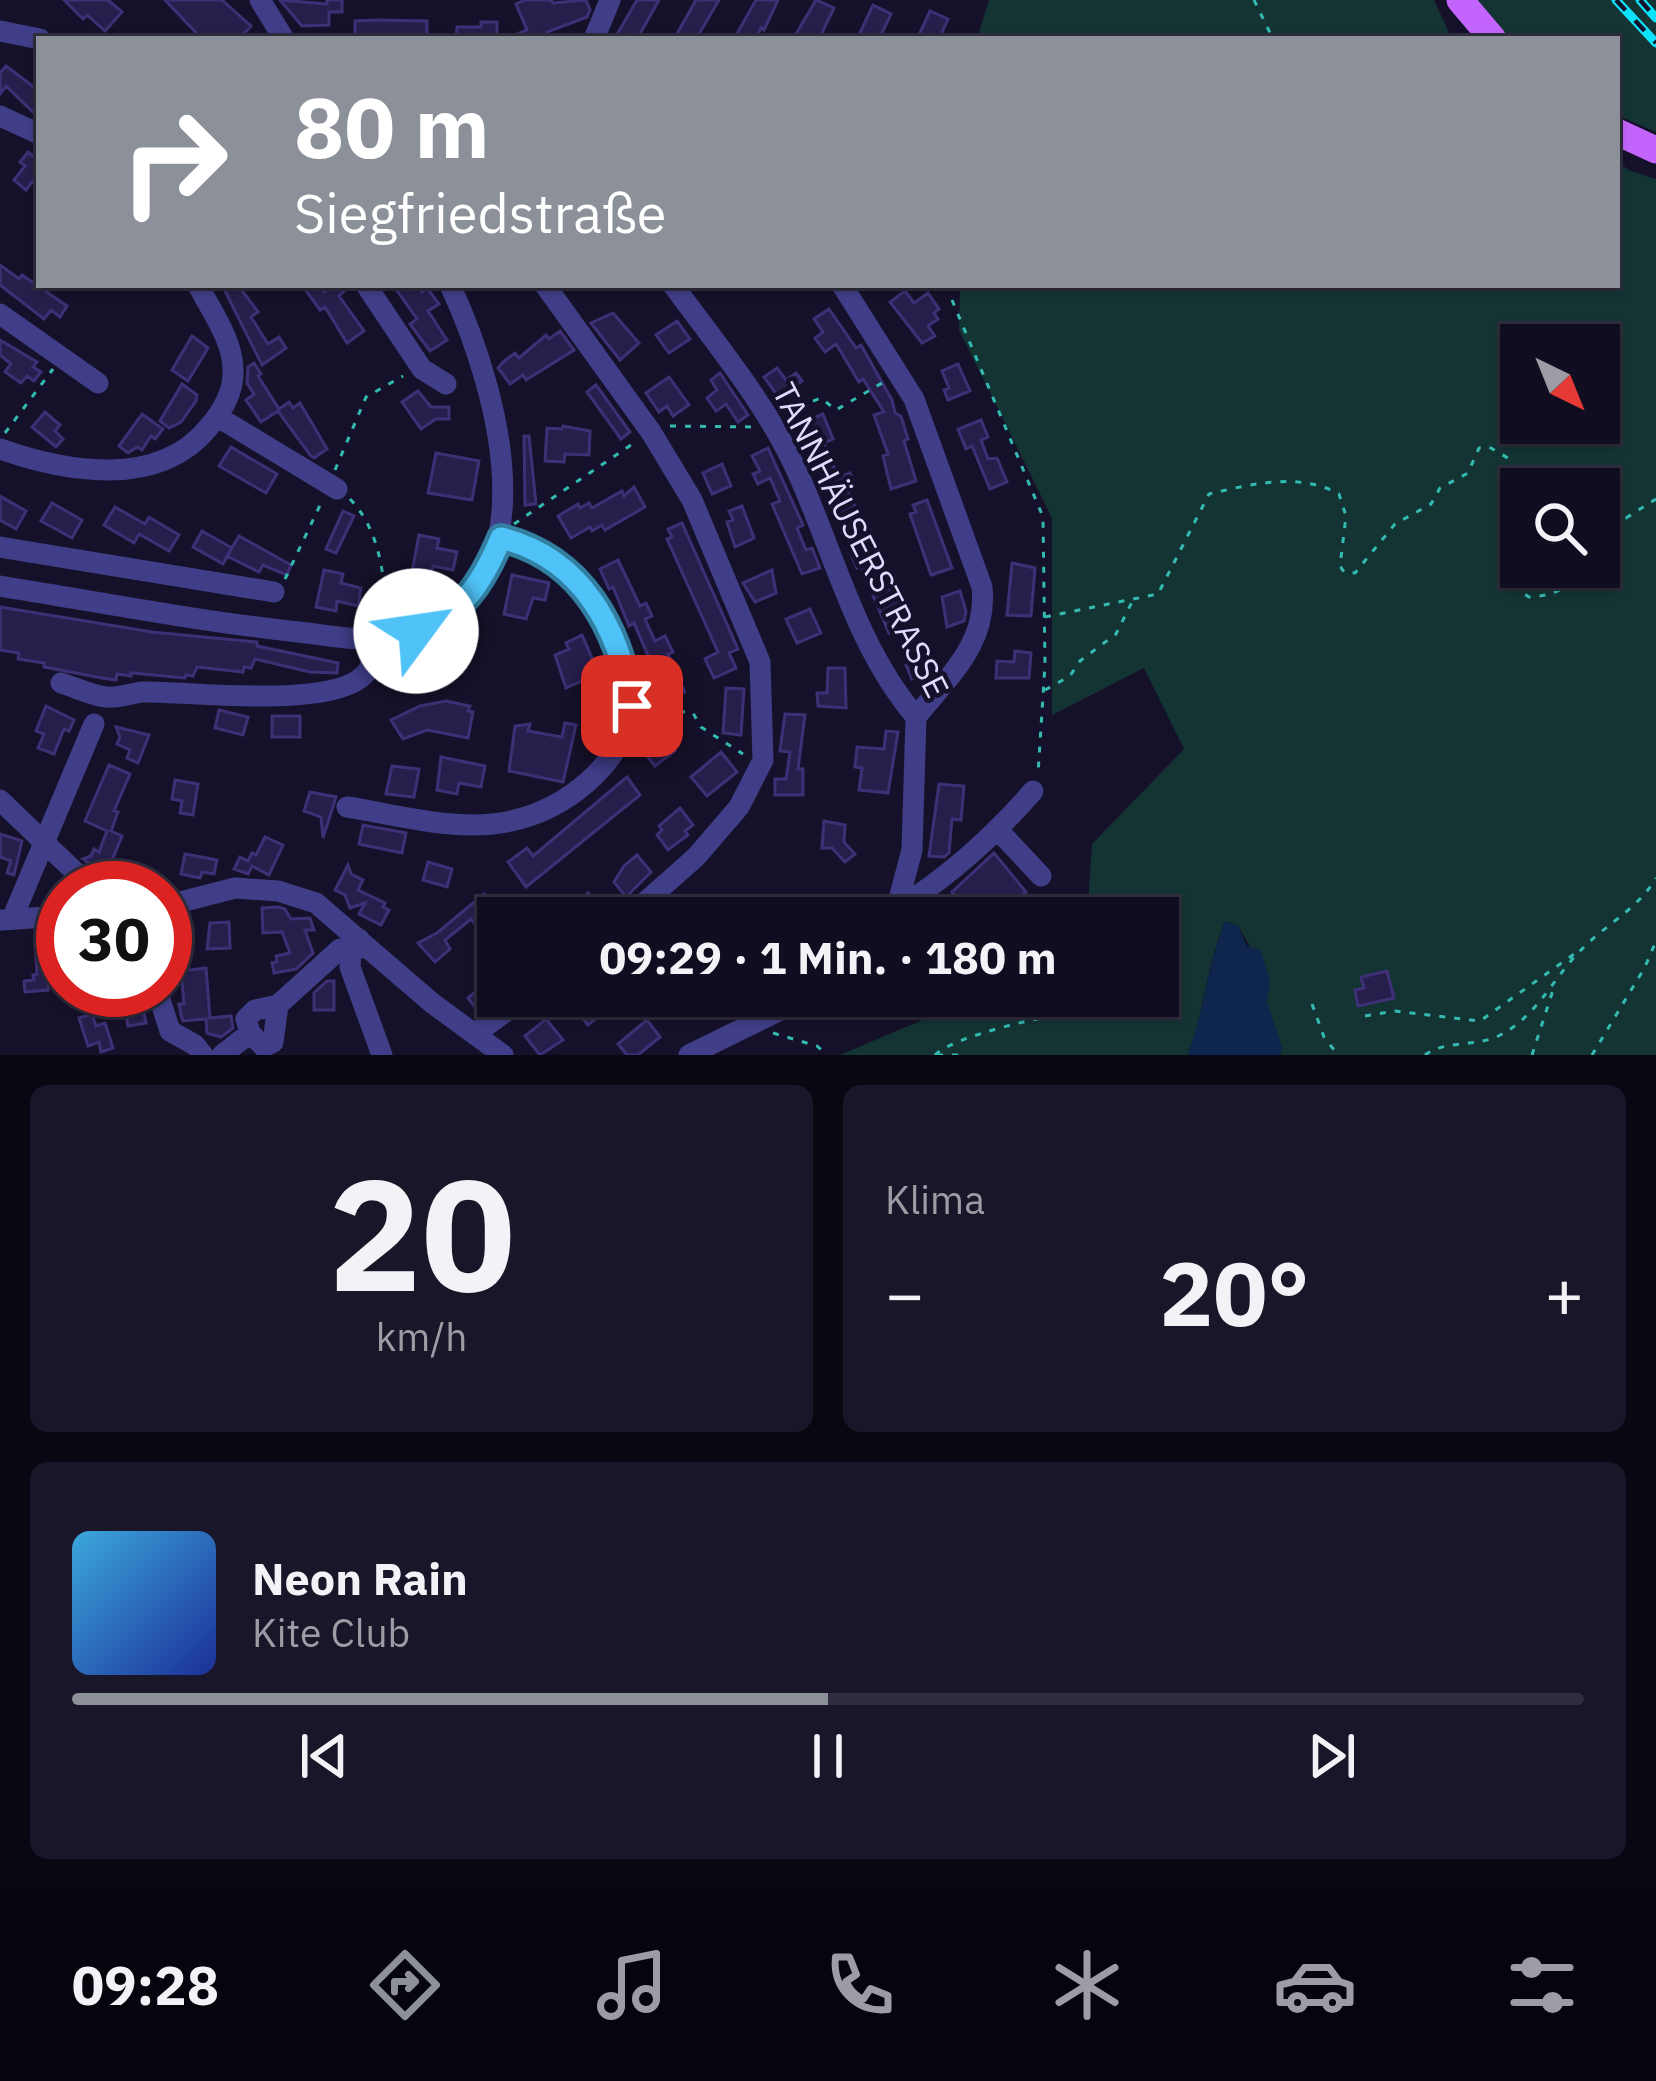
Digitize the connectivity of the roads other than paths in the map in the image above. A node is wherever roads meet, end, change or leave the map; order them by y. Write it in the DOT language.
graph roads {
  1 [pos="610,0"];
  2 [pos="1460,0"];
  3 [pos="0,31"];
  4 [pos="595,36"];
  5 [pos="1490,36"];
  6 [pos="36,38"];
  7 [pos="0,116"];
  8 [pos="36,133"];
  9 [pos="1620,133"];
  10 [pos="1656,151"];
  11 [pos="200,288"];
  12 [pos="368,288"];
  13 [pos="451,288"];
  14 [pos="547,288"];
  15 [pos="676,288"];
  16 [pos="844,288"];
  17 [pos="0,314"];
  18 [pos="98,383"];
  19 [pos="446,384"];
  20 [pos="218,417"];
  21 [pos="0,448"];
  22 [pos="337,489"];
  23 [pos="502,532"];
  24 [pos="0,547"];
  25 [pos="0,586"];
  26 [pos="274,592"];
  27 [pos="378,639"];
  28 [pos="61,683"];
  29 [pos="916,718"];
  30 [pos="94,724"];
  31 [pos="1033,791"];
  32 [pos="0,800"];
  33 [pos="347,807"];
  34 [pos="997,829"];
  35 [pos="42,842"];
  36 [pos="63,861"];
  37 [pos="1041,875"];
  38 [pos="650,897"];
  39 [pos="901,897"];
  40 [pos="919,897"];
  41 [pos="192,899"];
  42 [pos="36,918"];
  43 [pos="6,920"];
  44 [pos="351,944"];
  45 [pos="278,1004"];
  46 [pos="166,1017"];
  47 [pos="498,1017"];
  48 [pos="764,1017"];
  49 [pos="250,1033"];
  50 [pos="476,1034"];
  51 [pos="276,1049"];
  52 [pos="203,1055"];
  53 [pos="222,1055"];
  54 [pos="382,1055"];
  55 [pos="503,1055"];
  56 [pos="689,1055"];
  1 -- 4 [label="street"];
  2 -- 5 [label="main road"];
  3 -- 6 [label="street"];
  7 -- 8 [label="street"];
  9 -- 10 [label="main road"];
  11 -- 20 [label="street"];
  12 -- 19 [label="street"];
  13 -- 23 [label="street"];
  14 -- 38 [label="street"];
  15 -- 29 [label="street, TANNHÄUSERSTRASSE"];
  16 -- 29 [label="street"];
  17 -- 18 [label="street"];
  20 -- 21 [label="street"];
  20 -- 22 [label="street"];
  23 -- 27 [label="street"];
  23 -- 33 [label="street"];
  24 -- 26 [label="street"];
  25 -- 27 [label="street"];
  27 -- 28 [label="street"];
  29 -- 39 [label="street, TANNHÄUSERSTRASSE"];
  30 -- 35 [label="street"];
  31 -- 34 [label="street"];
  32 -- 35 [label="street"];
  34 -- 37 [label="street"];
  34 -- 40 [label="street"];
  35 -- 36 [label="street"];
  35 -- 43 [label="street"];
  41 -- 44 [label="street"];
  42 -- 43 [label="street"];
  44 -- 45 [label="street"];
  44 -- 50 [label="street"];
  44 -- 54 [label="street"];
  45 -- 49 [label="street"];
  45 -- 51 [label="street"];
  46 -- 52 [label="street"];
  47 -- 50 [label="street"];
  48 -- 56 [label="street"];
  49 -- 51 [label="street"];
  49 -- 53 [label="street"];
  50 -- 55 [label="street"];
}
